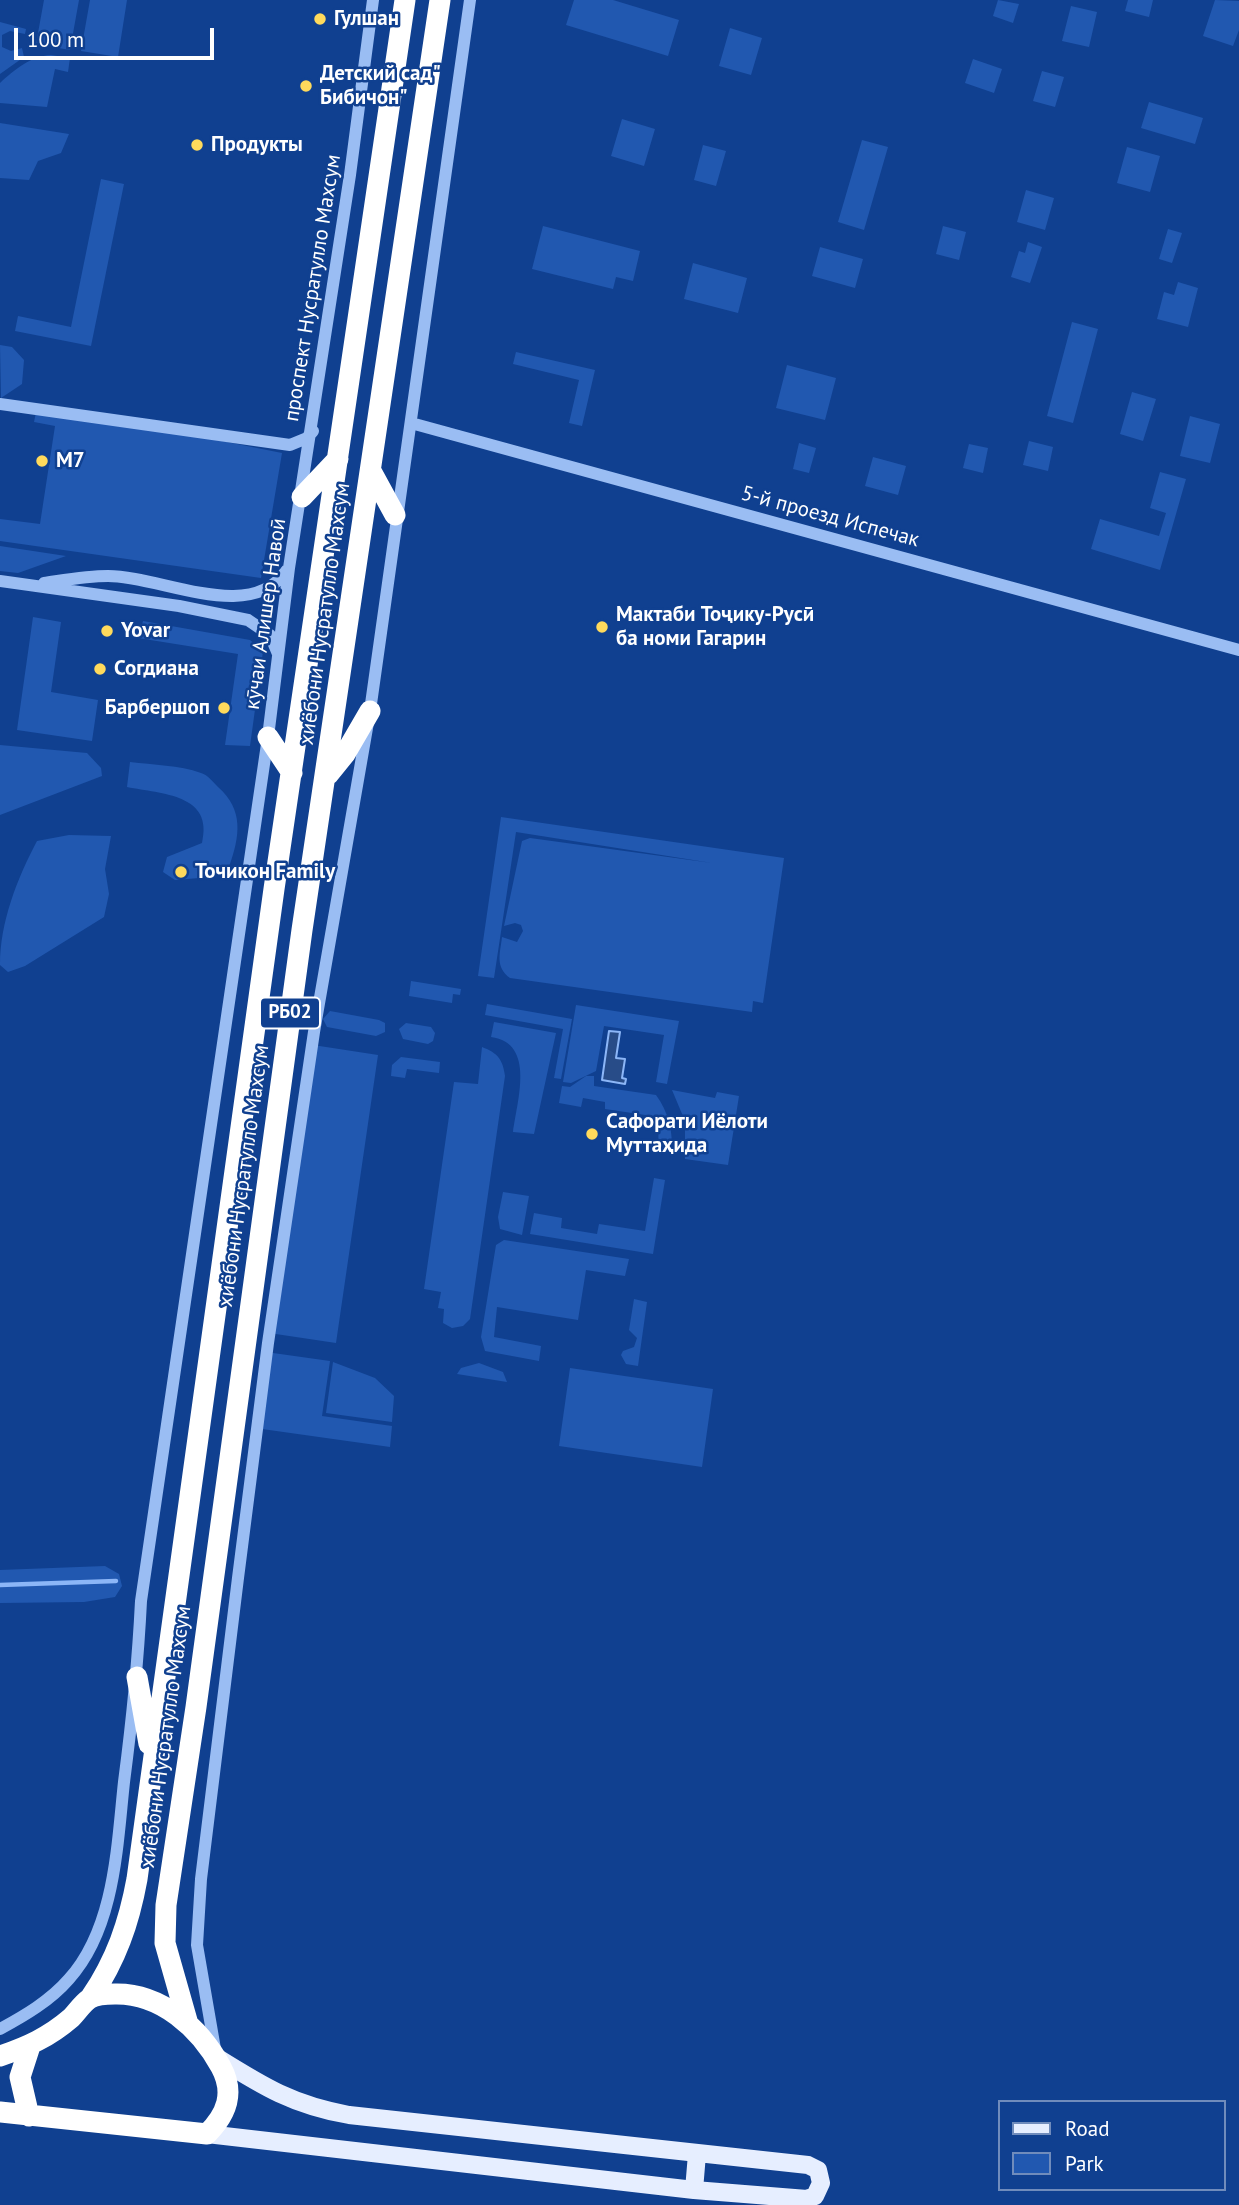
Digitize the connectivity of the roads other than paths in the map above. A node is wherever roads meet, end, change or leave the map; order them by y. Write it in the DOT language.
graph roads {
  1 [pos="373,0"];
  2 [pos="405,0"];
  3 [pos="440,0"];
  4 [pos="470,0"];
  5 [pos="381,168"];
  6 [pos="415,174"];
  7 [pos="0,404"];
  8 [pos="411,423"];
  9 [pos="313,431"];
  10 [pos="338,459"];
  11 [pos="371,471"];
  12 [pos="302,497"];
  13 [pos="395,515"];
  14 [pos="289,568"];
  15 [pos="0,581"];
  16 [pos="31,586"];
  17 [pos="1239,650"];
  18 [pos="279,657"];
  19 [pos="370,711"];
  20 [pos="268,737"];
  21 [pos="292,773"];
  22 [pos="326,776"];
  23 [pos="137,1677"];
  24 [pos="153,1762"];
  25 [pos="91,1997"];
  26 [pos="188,2024"];
  27 [pos="0,2029"];
  28 [pos="30,2046"];
  29 [pos="0,2056"];
  30 [pos="216,2057"];
  31 [pos="0,2112"];
  32 [pos="29,2116"];
  33 [pos="207,2134"];
  34 [pos="697,2154"];
  35 [pos="694,2190"];
  1 -- 9 [label="street, проспект Нусратулло Махсум"];
  2 -- 5 [label="highway, хиёбони Нусратулло Махсум / РБ02"];
  3 -- 6 [label="highway, хиёбони Нусратулло Махсум / РБ02"];
  4 -- 8 [label="street"];
  5 -- 6 [label="highway"];
  5 -- 10 [label="highway, хиёбони Нусратулло Махсум / РБ02"];
  6 -- 11 [label="highway, хиёбони Нусратулло Махсум / РБ02"];
  7 -- 9 [label="street, проспект Нусратулло Махсум"];
  8 -- 13 [label="street"];
  8 -- 17 [label="street, 5-й проезд Испечак"];
  9 -- 12 [label="street, кӯчаи Алишер Навоӣ"];
  10 -- 12 [label="highway"];
  10 -- 21 [label="highway, хиёбони Нусратулло Махсум / РБ02"];
  11 -- 13 [label="highway"];
  11 -- 22 [label="highway, хиёбони Нусратулло Махсум / РБ02"];
  12 -- 14 [label="street, кӯчаи Алишер Навоӣ"];
  13 -- 19 [label="street"];
  14 -- 16 [label="street"];
  14 -- 18 [label="street, кӯчаи Алишер Навоӣ"];
  15 -- 16 [label="street"];
  16 -- 18 [label="street"];
  18 -- 20 [label="street, кӯчаи Алишер Навоӣ"];
  19 -- 22 [label="highway"];
  19 -- 30 [label="street"];
  20 -- 21 [label="highway"];
  20 -- 23 [label="street, кӯчаи Алишер Навоӣ"];
  21 -- 24 [label="highway, хиёбони Нусратулло Махсум / РБ02"];
  22 -- 26 [label="highway, хиёбони Нусратулло Махсум / РБ02"];
  23 -- 24 [label="highway"];
  23 -- 27 [label="street, кӯчаи Алишер Навоӣ"];
  24 -- 25 [label="highway, хиёбони Нусратулло Махсум / РБ02"];
  25 -- 26 [label="highway"];
  25 -- 28 [label="highway, хиёбони Нусратулло Махсум"];
  26 -- 30 [label="highway"];
  28 -- 29 [label="highway"];
  28 -- 32 [label="highway"];
  30 -- 33 [label="highway"];
  30 -- 34 [label="main road"];
  31 -- 32 [label="highway"];
  32 -- 33 [label="highway"];
  33 -- 35 [label="main road"];
  34 -- 35 [label="main road"];
  34 -- 35 [label="main road"];
}
